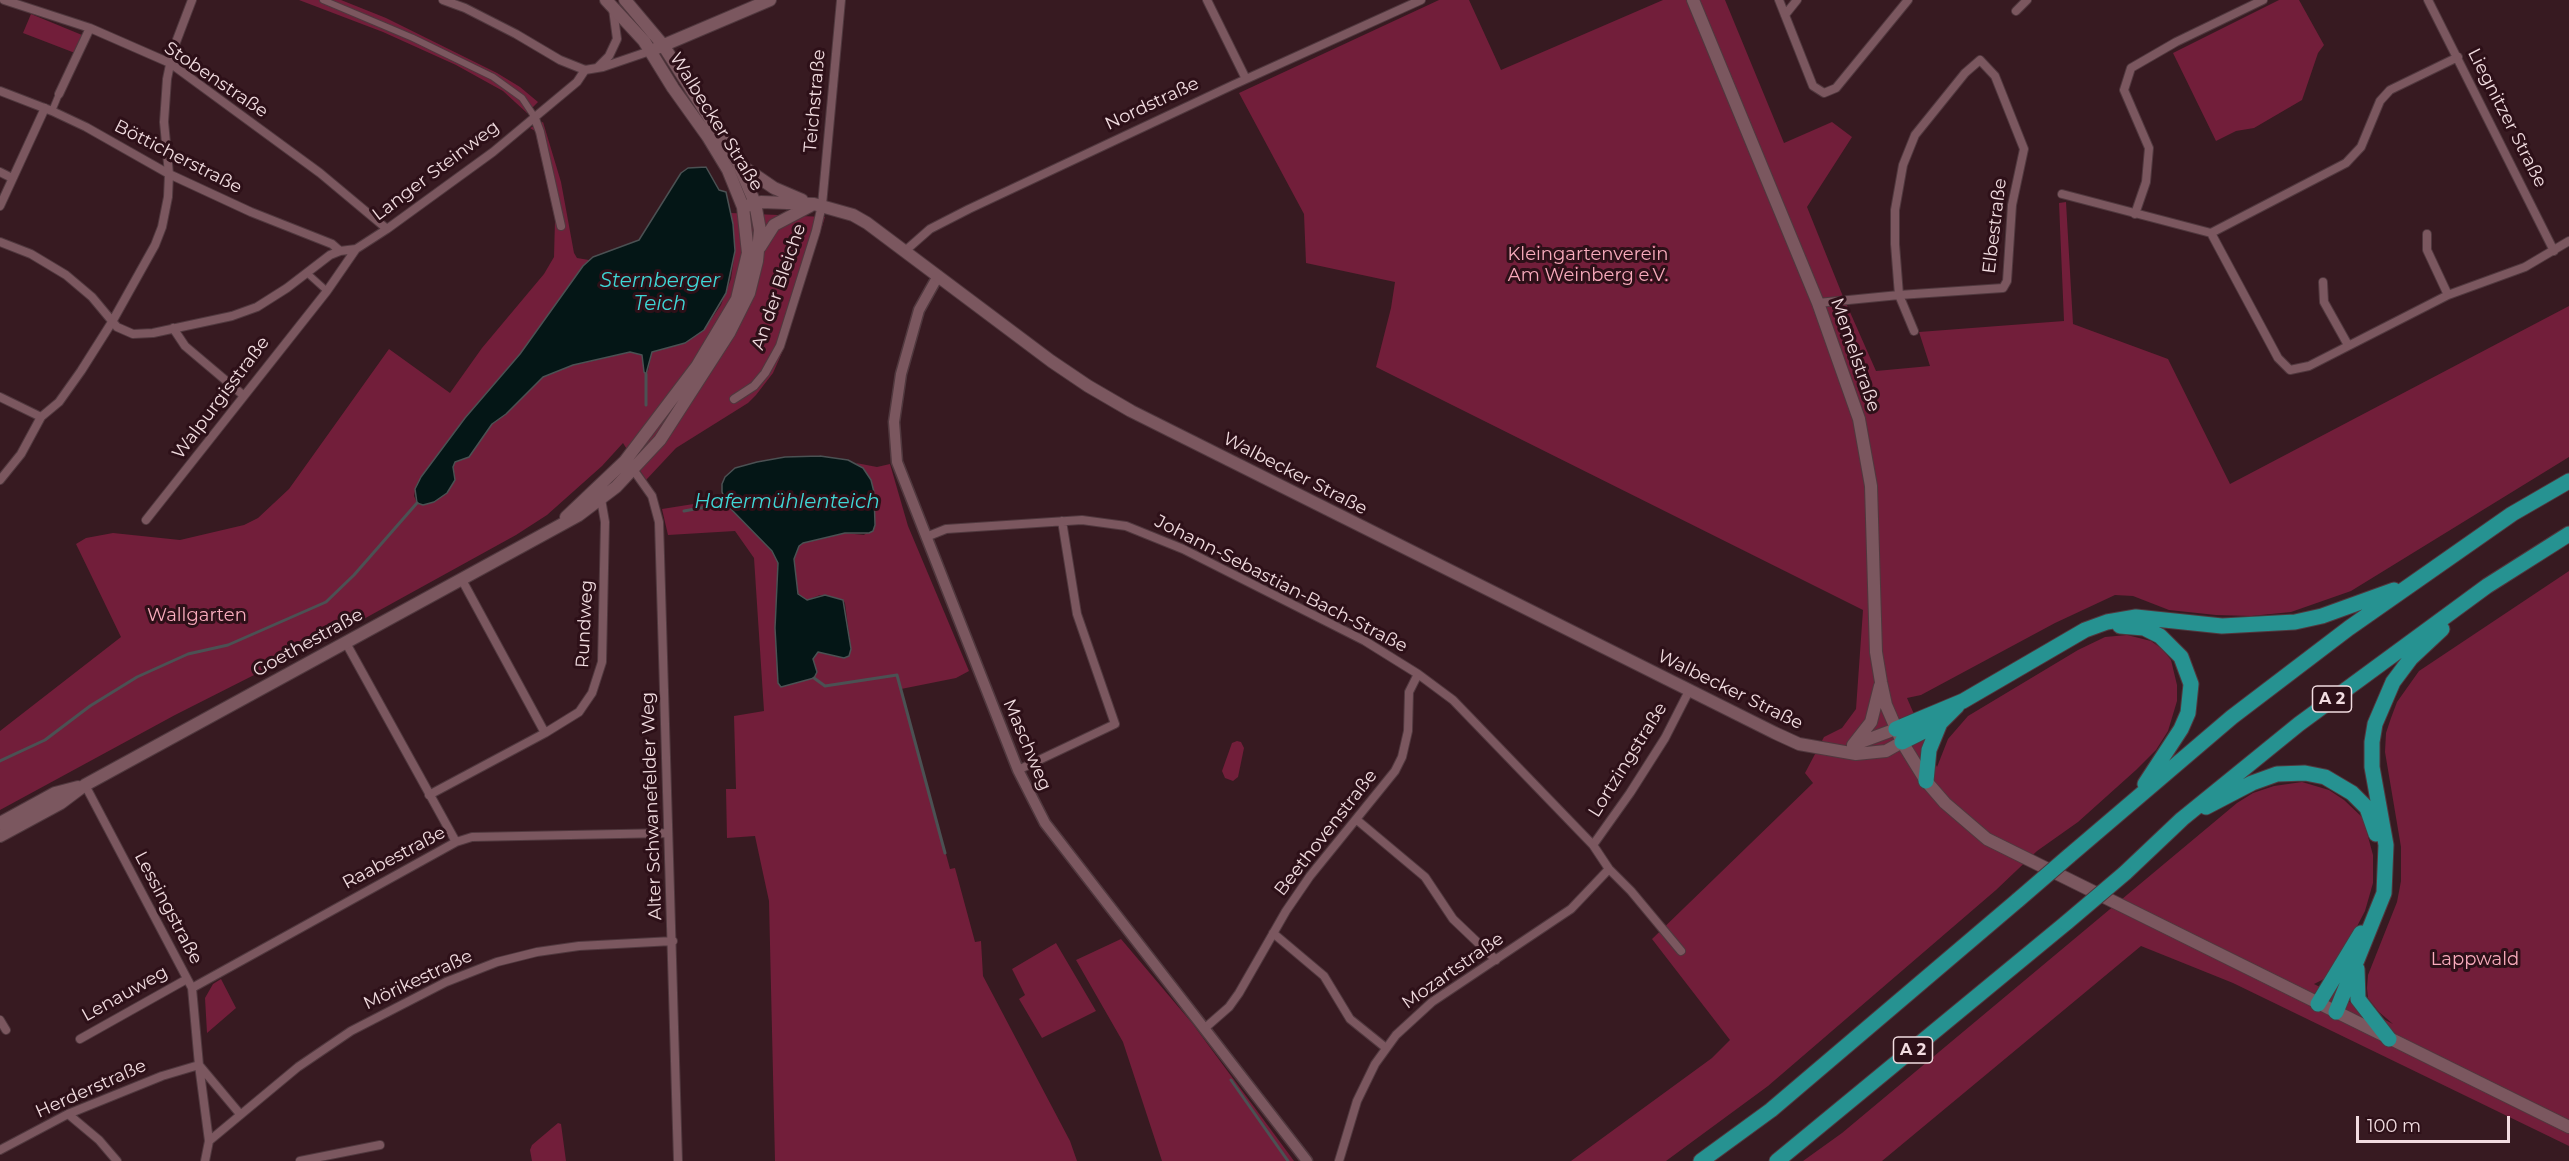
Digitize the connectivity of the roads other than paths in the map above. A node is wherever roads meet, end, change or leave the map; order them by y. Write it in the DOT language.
graph roads {
  1 [pos="4,0"];
  2 [pos="192,0"];
  3 [pos="323,0"];
  4 [pos="443,0"];
  5 [pos="625,0"];
  6 [pos="770,0"];
  7 [pos="841,0"];
  8 [pos="1207,0"];
  9 [pos="1421,0"];
  10 [pos="1693,0"];
  11 [pos="1779,0"];
  12 [pos="1797,0"];
  13 [pos="1908,0"];
  14 [pos="2027,0"];
  15 [pos="2263,0"];
  16 [pos="2428,0"];
  17 [pos="609,3"];
  18 [pos="2016,11"];
  19 [pos="1785,15"];
  20 [pos="90,28"];
  21 [pos="663,45"];
  22 [pos="650,51"];
  23 [pos="2458,57"];
  24 [pos="170,63"];
  25 [pos="595,69"];
  26 [pos="585,70"];
  27 [pos="1246,79"];
  28 [pos="0,91"];
  29 [pos="59,94"];
  30 [pos="49,110"];
  31 [pos="534,116"];
  32 [pos="738,163"];
  33 [pos="0,172"];
  34 [pos="169,174"];
  35 [pos="12,178"];
  36 [pos="2062,194"];
  37 [pos="749,205"];
  38 [pos="818,205"];
  39 [pos="0,206"];
  40 [pos="2135,214"];
  41 [pos="561,226"];
  42 [pos="387,229"];
  43 [pos="2211,233"];
  44 [pos="2427,234"];
  45 [pos="2569,241"];
  46 [pos="0,243"];
  47 [pos="759,248"];
  48 [pos="356,249"];
  49 [pos="340,251"];
  50 [pos="905,251"];
  51 [pos="2554,251"];
  52 [pos="307,273"];
  53 [pos="938,276"];
  54 [pos="2323,282"];
  55 [pos="324,293"];
  56 [pos="1899,295"];
  57 [pos="2448,295"];
  58 [pos="1818,303"];
  59 [pos="112,322"];
  60 [pos="173,328"];
  61 [pos="1914,331"];
  62 [pos="2348,345"];
  63 [pos="243,395"];
  64 [pos="0,397"];
  65 [pos="734,399"];
  66 [pos="41,417"];
  67 [pos="629,465"];
  68 [pos="0,480"];
  69 [pos="2569,482"];
  70 [pos="601,499"];
  71 [pos="146,520"];
  72 [pos="1062,521"];
  73 [pos="548,533"];
  74 [pos="2569,534"];
  75 [pos="926,537"];
  76 [pos="462,580"];
  77 [pos="2408,585"];
  78 [pos="2487,586"];
  79 [pos="2085,630"];
  80 [pos="346,643"];
  81 [pos="1418,674"];
  82 [pos="1881,682"];
  83 [pos="1689,691"];
  84 [pos="1963,701"];
  85 [pos="1940,723"];
  86 [pos="545,733"];
  87 [pos="1899,735"];
  88 [pos="1848,748"];
  89 [pos="1018,770"];
  90 [pos="1926,781"];
  91 [pos="85,785"];
  92 [pos="429,795"];
  93 [pos="2128,806"];
  94 [pos="2182,819"];
  95 [pos="1357,820"];
  96 [pos="0,824"];
  97 [pos="668,833"];
  98 [pos="0,836"];
  99 [pos="456,843"];
  100 [pos="1593,845"];
  101 [pos="1609,868"];
  102 [pos="1273,933"];
  103 [pos="673,941"];
  104 [pos="1681,951"];
  105 [pos="1496,960"];
  106 [pos="2357,962"];
  107 [pos="187,979"];
  108 [pos="192,988"];
  109 [pos="2318,1004"];
  110 [pos="2336,1012"];
  111 [pos="0,1020"];
  112 [pos="1206,1028"];
  113 [pos="6,1030"];
  114 [pos="80,1039"];
  115 [pos="2389,1039"];
  116 [pos="1386,1048"];
  117 [pos="199,1065"];
  118 [pos="68,1114"];
  119 [pos="240,1114"];
  120 [pos="2569,1127"];
  121 [pos="209,1141"];
  122 [pos="380,1145"];
  123 [pos="0,1150"];
  124 [pos="117,1161"];
  125 [pos="205,1161"];
  126 [pos="300,1161"];
  127 [pos="678,1161"];
  128 [pos="1307,1161"];
  129 [pos="1339,1161"];
  130 [pos="1701,1161"];
  131 [pos="1777,1161"];
  1 -- 20 [label="street, Stobenstraße"];
  2 -- 24 [label="street"];
  3 -- 31 [label="street"];
  4 -- 26 [label="street"];
  5 -- 21 [label="main road, Walbecker Straße"];
  6 -- 21 [label="main road"];
  7 -- 38 [label="street, Teichstraße"];
  8 -- 27 [label="street"];
  9 -- 27 [label="street, Nordstraße"];
  10 -- 58 [label="main road, Memelstraße"];
  11 -- 19 [label="street"];
  12 -- 19 [label="street"];
  13 -- 19 [label="street"];
  14 -- 18 [label="street"];
  15 -- 40 [label="street"];
  16 -- 23 [label="street, Liegnitzer Straße"];
  17 -- 22 [label="main road, Walbecker Straße"];
  17 -- 25 [label="street"];
  20 -- 24 [label="street, Stobenstraße"];
  20 -- 29 [label="street"];
  21 -- 22 [label="main road"];
  21 -- 32 [label="main road, Walbecker Straße"];
  22 -- 25 [label="street"];
  22 -- 37 [label="main road, Walbecker Straße"];
  23 -- 43 [label="street"];
  23 -- 51 [label="street, Liegnitzer Straße"];
  24 -- 34 [label="street"];
  24 -- 42 [label="street, Stobenstraße"];
  25 -- 26 [label="street"];
  26 -- 31 [label="street, Langer Steinweg"];
  27 -- 50 [label="street, Nordstraße"];
  28 -- 30 [label="street, Bötticherstraße"];
  29 -- 30 [label="street"];
  30 -- 34 [label="street, Bötticherstraße"];
  30 -- 35 [label="street"];
  31 -- 41 [label="street"];
  31 -- 42 [label="street, Langer Steinweg"];
  32 -- 37 [label="main road, Walbecker Straße"];
  32 -- 38 [label="main road"];
  33 -- 35 [label="street"];
  34 -- 49 [label="street, Bötticherstraße"];
  34 -- 59 [label="street"];
  35 -- 39 [label="street"];
  36 -- 40 [label="street"];
  37 -- 38 [label="main road, Walbecker Straße"];
  37 -- 47 [label="main road, Goethestraße"];
  37 -- 67 [label="main road, Goethestraße"];
  38 -- 47 [label="main road"];
  38 -- 50 [label="main road, Walbecker Straße"];
  38 -- 65 [label="street, An der Bleiche"];
  40 -- 43 [label="street"];
  42 -- 48 [label="street, Langer Steinweg"];
  43 -- 62 [label="street"];
  44 -- 57 [label="street"];
  45 -- 51 [label="street"];
  46 -- 59 [label="street"];
  47 -- 67 [label="main road, Goethestraße"];
  48 -- 49 [label="street, Langer Steinweg"];
  48 -- 55 [label="street, Langer Steinweg"];
  49 -- 52 [label="street, Langer Steinweg"];
  50 -- 53 [label="main road, Walbecker Straße"];
  51 -- 57 [label="street"];
  52 -- 55 [label="street"];
  52 -- 60 [label="street, Langer Steinweg"];
  53 -- 75 [label="street, Maschweg"];
  53 -- 83 [label="main road, Walbecker Straße"];
  54 -- 62 [label="street"];
  55 -- 63 [label="street, Walpurgisstraße"];
  56 -- 56 [label="street, Elbestraße"];
  56 -- 58 [label="street, Elbestraße"];
  56 -- 61 [label="street"];
  57 -- 62 [label="street"];
  58 -- 82 [label="main road, Memelstraße"];
  59 -- 60 [label="street, Langer Steinweg"];
  59 -- 66 [label="street"];
  60 -- 63 [label="street"];
  63 -- 71 [label="street, Walpurgisstraße"];
  64 -- 66 [label="street"];
  66 -- 68 [label="street"];
  67 -- 70 [label="main road, Goethestraße"];
  67 -- 73 [label="main road, Goethestraße"];
  67 -- 97 [label="street, Alter Schwanefelder Weg"];
  69 -- 77 [label="highway, A 2"];
  70 -- 73 [label="main road, Goethestraße"];
  70 -- 86 [label="street, Rundweg"];
  72 -- 75 [label="street, Johann-Sebastian-Bach-Straße"];
  72 -- 81 [label="street, Johann-Sebastian-Bach-Straße"];
  72 -- 89 [label="street"];
  73 -- 76 [label="main road, Goethestraße"];
  74 -- 78 [label="highway, A 2"];
  75 -- 89 [label="street, Maschweg"];
  76 -- 80 [label="main road, Goethestraße"];
  76 -- 86 [label="street"];
  77 -- 79 [label="highway"];
  77 -- 93 [label="highway, A 2"];
  78 -- 94 [label="highway, A 2"];
  78 -- 106 [label="highway"];
  79 -- 84 [label="highway"];
  79 -- 93 [label="highway"];
  80 -- 91 [label="main road, Goethestraße"];
  80 -- 92 [label="street"];
  81 -- 95 [label="street, Beethovenstraße"];
  81 -- 100 [label="street, Johann-Sebastian-Bach-Straße"];
  82 -- 87 [label="main road, Memelstraße"];
  82 -- 88 [label="main road"];
  83 -- 88 [label="main road, Walbecker Straße"];
  83 -- 100 [label="street, Lortzingstraße"];
  84 -- 85 [label="highway"];
  84 -- 87 [label="highway"];
  85 -- 87 [label="highway"];
  85 -- 90 [label="highway"];
  86 -- 92 [label="street, Rundweg"];
  87 -- 88 [label="main road, Walbecker Straße"];
  87 -- 90 [label="main road, Memelstraße"];
  89 -- 112 [label="street, Maschweg"];
  90 -- 109 [label="main road, Memelstraße"];
  91 -- 96 [label="main road, Goethestraße"];
  91 -- 98 [label="main road, Goethestraße"];
  91 -- 107 [label="street, Lessingstraße"];
  92 -- 99 [label="street"];
  93 -- 130 [label="highway, A 2, bridge"];
  94 -- 109 [label="highway"];
  94 -- 131 [label="highway, A 2, bridge"];
  95 -- 102 [label="street, Beethovenstraße"];
  95 -- 105 [label="street"];
  97 -- 99 [label="street, Raabestraße"];
  97 -- 103 [label="street, Alter Schwanefelder Weg"];
  99 -- 108 [label="street, Raabestraße"];
  100 -- 101 [label="street, Johann-Sebastian-Bach-Straße"];
  101 -- 104 [label="street, Johann-Sebastian-Bach-Straße"];
  101 -- 105 [label="street, Mozartstraße"];
  102 -- 112 [label="street, Beethovenstraße"];
  102 -- 116 [label="street"];
  103 -- 119 [label="street, Mörikestraße"];
  103 -- 127 [label="street, Alter Schwanefelder Weg"];
  105 -- 116 [label="street, Mozartstraße"];
  106 -- 110 [label="highway"];
  106 -- 115 [label="highway"];
  107 -- 108 [label="street, Lessingstraße"];
  107 -- 114 [label="street, Lenauweg"];
  108 -- 117 [label="street, Lessingstraße"];
  109 -- 110 [label="main road, Memelstraße"];
  110 -- 115 [label="main road, Memelstraße"];
  111 -- 113 [label="street"];
  112 -- 128 [label="street, Maschweg"];
  115 -- 120 [label="main road, Memelstraße"];
  116 -- 129 [label="street, Mozartstraße"];
  117 -- 118 [label="street, Herderstraße"];
  117 -- 119 [label="street"];
  117 -- 121 [label="street, Lessingstraße"];
  118 -- 123 [label="street, Herderstraße"];
  118 -- 124 [label="street"];
  119 -- 121 [label="street, Mörikestraße"];
  121 -- 125 [label="street"];
  122 -- 126 [label="street"];
}
